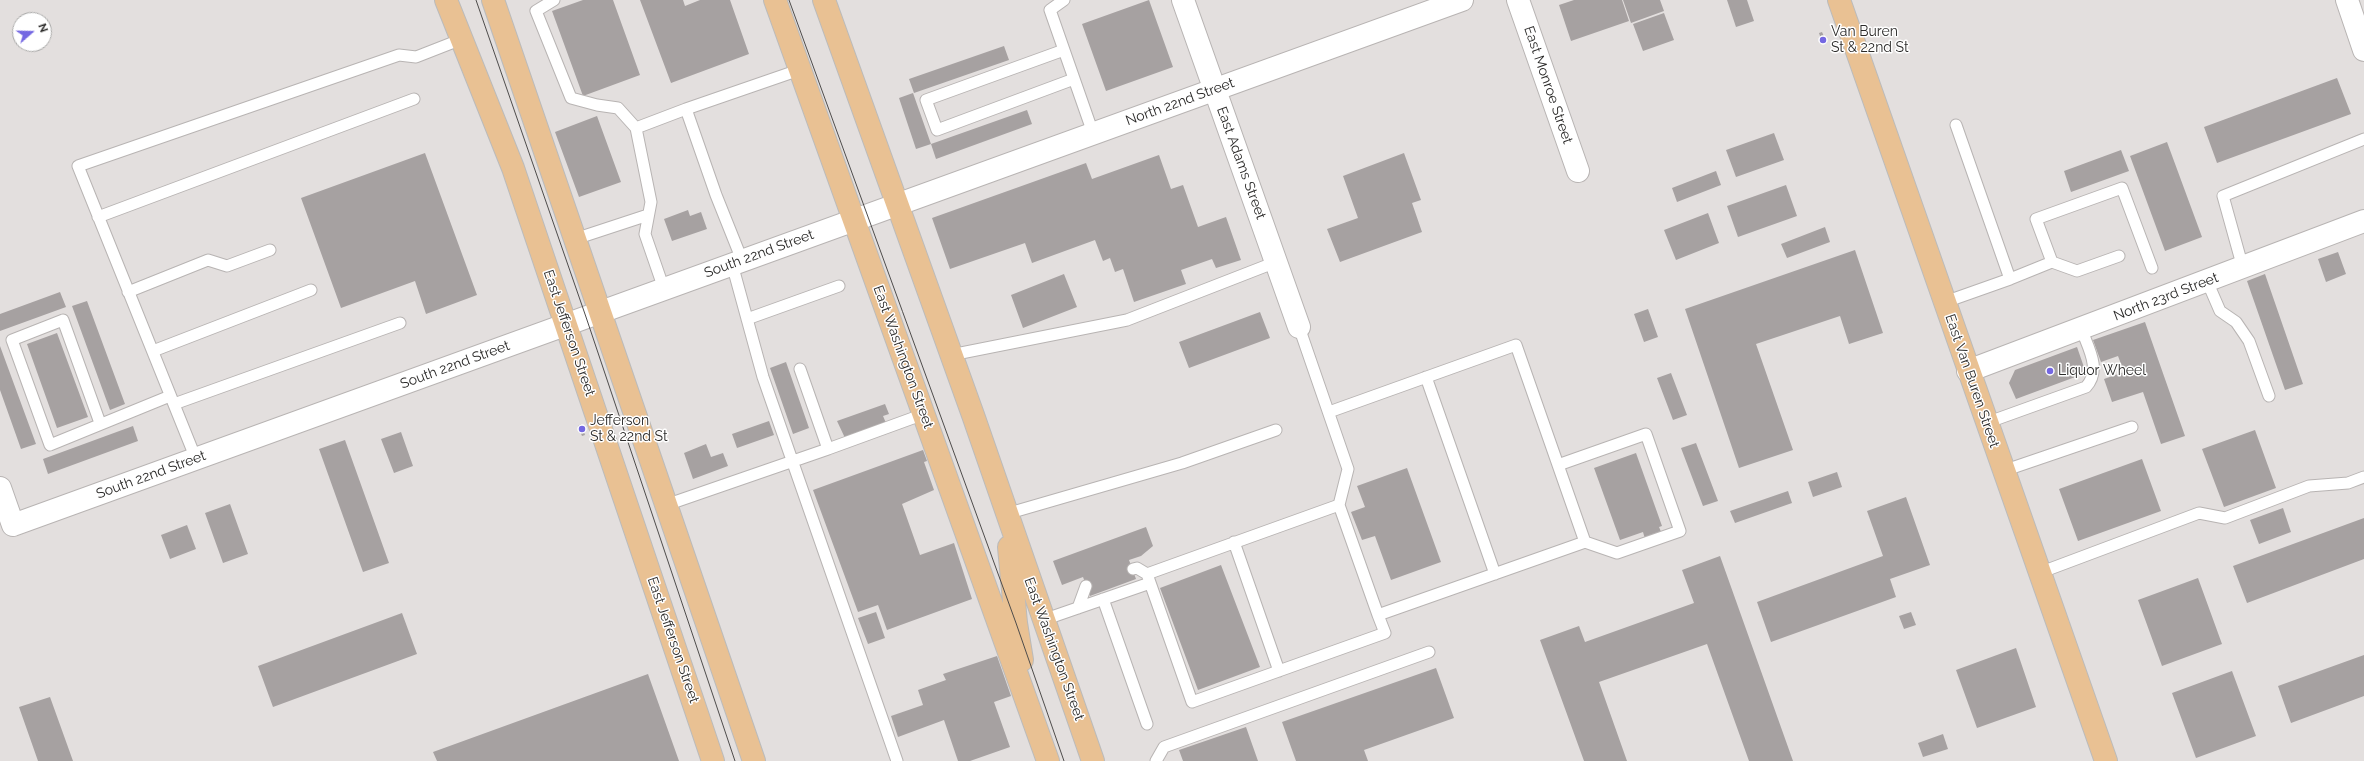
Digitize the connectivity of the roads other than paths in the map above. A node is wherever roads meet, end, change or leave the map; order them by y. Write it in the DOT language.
graph roads {
  1 [pos="446,0"];
  2 [pos="492,0"];
  3 [pos="554,0"];
  4 [pos="774,0"];
  5 [pos="824,0"];
  6 [pos="1064,0"];
  7 [pos="1183,0"];
  8 [pos="1462,0"];
  9 [pos="1518,0"];
  10 [pos="1839,0"];
  11 [pos="2354,8"];
  12 [pos="462,39"];
  13 [pos="1064,50"];
  14 [pos="2364,50"];
  15 [pos="799,70"];
  16 [pos="1074,79"];
  17 [pos="1214,90"];
  18 [pos="414,99"];
  19 [pos="686,109"];
  20 [pos="1956,125"];
  21 [pos="636,128"];
  22 [pos="1093,133"];
  23 [pos="2364,138"];
  24 [pos="1578,171"];
  25 [pos="897,204"];
  26 [pos="648,215"];
  27 [pos="98,217"];
  28 [pos="854,219"];
  29 [pos="2364,221"];
  30 [pos="575,239"];
  31 [pos="270,250"];
  32 [pos="2119,256"];
  33 [pos="737,262"];
  34 [pos="1276,262"];
  35 [pos="2052,262"];
  36 [pos="2152,268"];
  37 [pos="2243,268"];
  38 [pos="2010,279"];
  39 [pos="2207,281"];
  40 [pos="839,286"];
  41 [pos="664,289"];
  42 [pos="311,290"];
  43 [pos="128,292"];
  44 [pos="1944,302"];
  45 [pos="600,312"];
  46 [pos="747,319"];
  47 [pos="400,323"];
  48 [pos="566,325"];
  49 [pos="1299,327"];
  50 [pos="2081,328"];
  51 [pos="153,351"];
  52 [pos="951,355"];
  53 [pos="800,369"];
  54 [pos="1968,371"];
  55 [pos="1426,377"];
  56 [pos="2269,396"];
  57 [pos="172,400"];
  58 [pos="1328,412"];
  59 [pos="924,414"];
  60 [pos="100,423"];
  61 [pos="1986,423"];
  62 [pos="2132,426"];
  63 [pos="1276,430"];
  64 [pos="828,449"];
  65 [pos="196,459"];
  66 [pos="793,462"];
  67 [pos="1558,465"];
  68 [pos="2003,471"];
  69 [pos="2364,477"];
  70 [pos="0,488"];
  71 [pos="666,505"];
  72 [pos="1339,505"];
  73 [pos="1006,514"];
  74 [pos="7,527"];
  75 [pos="1234,542"];
  76 [pos="1585,542"];
  77 [pos="1132,569"];
  78 [pos="2039,573"];
  79 [pos="1495,574"];
  80 [pos="1148,578"];
  81 [pos="1086,586"];
  82 [pos="1103,599"];
  83 [pos="1078,608"];
  84 [pos="1378,616"];
  85 [pos="1043,620"];
  86 [pos="1429,652"];
  87 [pos="1279,671"];
  88 [pos="1031,714"];
  89 [pos="1147,724"];
  90 [pos="713,761"];
  91 [pos="754,761"];
  92 [pos="897,761"];
  93 [pos="1048,761"];
  94 [pos="1094,761"];
  95 [pos="1156,761"];
  96 [pos="2106,761"];
  1 -- 12 [label="main road, East Jefferson Street"];
  2 -- 30 [label="main road"];
  3 -- 21 [label="lane"];
  4 -- 15 [label="main road, East Washington Street"];
  5 -- 25 [label="main road, East Washington Street"];
  6 -- 13 [label="lane"];
  7 -- 17 [label="street, East Adams Street"];
  8 -- 17 [label="street, North 22nd Street"];
  9 -- 24 [label="street, East Monroe Street"];
  10 -- 44 [label="main road, East Van Buren Street"];
  11 -- 14 [label="street"];
  12 -- 27 [label="lane"];
  12 -- 48 [label="main road, East Jefferson Street"];
  13 -- 16 [label="lane"];
  13 -- 16 [label="lane"];
  15 -- 19 [label="lane"];
  15 -- 28 [label="main road, East Washington Street"];
  16 -- 22 [label="lane"];
  17 -- 22 [label="street, North 22nd Street"];
  17 -- 34 [label="street, East Adams Street"];
  18 -- 27 [label="lane"];
  19 -- 21 [label="lane"];
  19 -- 33 [label="lane"];
  20 -- 38 [label="lane"];
  21 -- 26 [label="lane"];
  22 -- 25 [label="street, North 22nd Street"];
  23 -- 37 [label="lane"];
  25 -- 28 [label="street, South 22nd Street"];
  25 -- 52 [label="main road, East Washington Street"];
  26 -- 30 [label="lane"];
  26 -- 41 [label="lane"];
  27 -- 43 [label="lane"];
  28 -- 33 [label="street, South 22nd Street"];
  28 -- 59 [label="main road, East Washington Street"];
  29 -- 37 [label="street, North 23rd Street"];
  30 -- 45 [label="main road"];
  31 -- 43 [label="lane"];
  32 -- 35 [label="lane"];
  33 -- 41 [label="street, South 22nd Street"];
  33 -- 46 [label="lane"];
  34 -- 49 [label="street, East Adams Street"];
  34 -- 52 [label="lane"];
  35 -- 36 [label="lane"];
  35 -- 38 [label="lane"];
  37 -- 39 [label="street, North 23rd Street"];
  38 -- 44 [label="lane"];
  39 -- 50 [label="street, North 23rd Street"];
  39 -- 56 [label="lane"];
  40 -- 46 [label="lane"];
  41 -- 45 [label="street, South 22nd Street"];
  42 -- 51 [label="lane"];
  43 -- 51 [label="lane"];
  44 -- 54 [label="main road, East Van Buren Street"];
  45 -- 48 [label="street, South 22nd Street"];
  45 -- 71 [label="main road"];
  46 -- 66 [label="lane"];
  47 -- 57 [label="lane"];
  48 -- 65 [label="street, South 22nd Street"];
  48 -- 90 [label="main road, East Jefferson Street"];
  49 -- 58 [label="lane"];
  50 -- 54 [label="street, North 23rd Street"];
  50 -- 61 [label="lane"];
  51 -- 57 [label="lane"];
  52 -- 73 [label="main road, East Washington Street"];
  53 -- 64 [label="lane"];
  54 -- 61 [label="main road, East Van Buren Street"];
  55 -- 58 [label="lane"];
  55 -- 67 [label="lane"];
  55 -- 79 [label="lane"];
  57 -- 60 [label="lane"];
  57 -- 65 [label="lane"];
  58 -- 72 [label="lane"];
  59 -- 64 [label="lane"];
  59 -- 88 [label="main road, East Washington Street"];
  60 -- 60 [label="lane"];
  61 -- 68 [label="main road, East Van Buren Street"];
  62 -- 68 [label="lane"];
  63 -- 73 [label="lane"];
  64 -- 66 [label="lane"];
  65 -- 74 [label="street, South 22nd Street"];
  66 -- 71 [label="lane"];
  66 -- 92 [label="lane"];
  67 -- 76 [label="lane"];
  67 -- 76 [label="lane"];
  68 -- 78 [label="main road, East Van Buren Street"];
  69 -- 78 [label="lane"];
  70 -- 74 [label="street"];
  71 -- 91 [label="main road"];
  72 -- 75 [label="lane"];
  72 -- 84 [label="lane"];
  73 -- 85 [label="main road, East Washington Street"];
  73 -- 88 [label="main road, East Washington Street"];
  75 -- 80 [label="lane"];
  75 -- 87 [label="lane"];
  76 -- 79 [label="lane"];
  77 -- 80 [label="lane"];
  78 -- 96 [label="main road, East Van Buren Street"];
  79 -- 84 [label="lane"];
  80 -- 82 [label="lane"];
  80 -- 87 [label="lane"];
  81 -- 83 [label="lane"];
  82 -- 83 [label="lane"];
  82 -- 89 [label="lane"];
  83 -- 85 [label="lane"];
  84 -- 87 [label="lane"];
  85 -- 94 [label="main road, East Washington Street"];
  86 -- 95 [label="lane"];
  88 -- 93 [label="main road, East Washington Street"];
}
